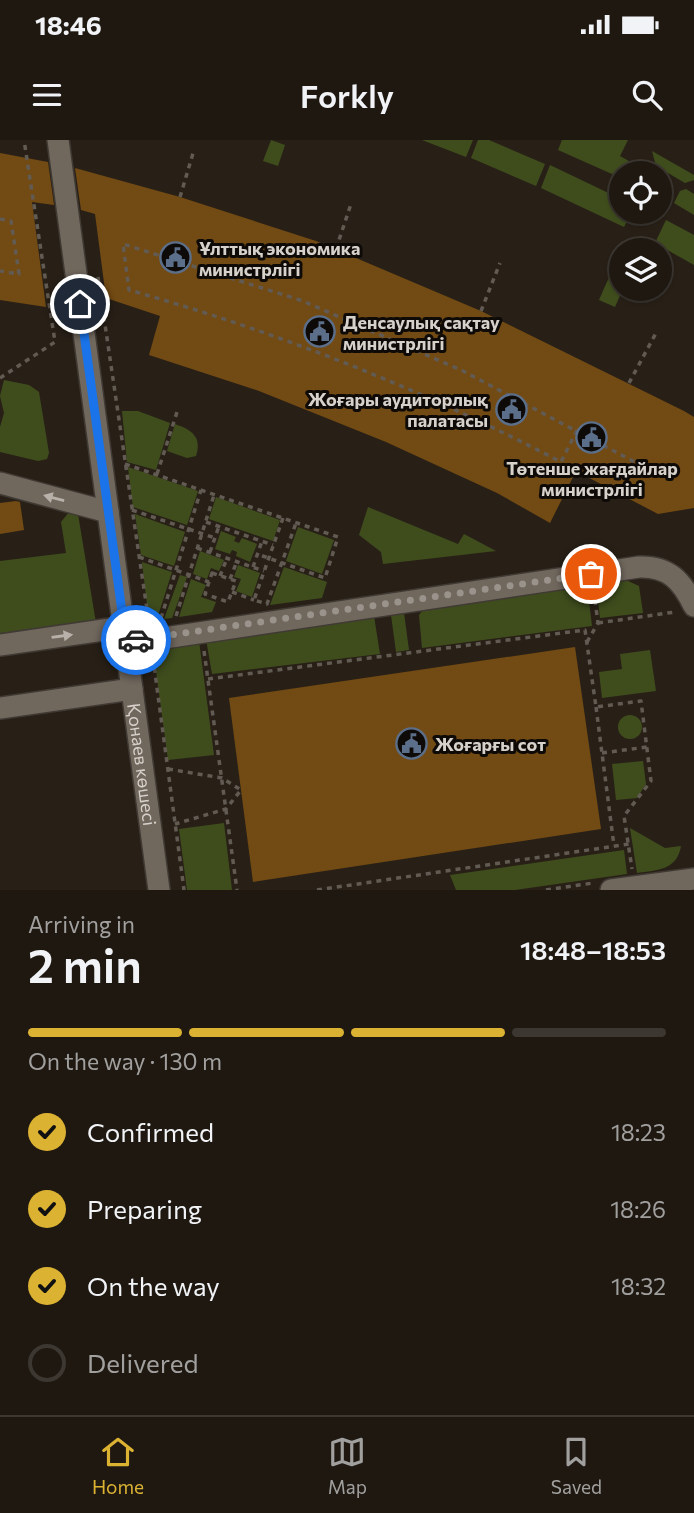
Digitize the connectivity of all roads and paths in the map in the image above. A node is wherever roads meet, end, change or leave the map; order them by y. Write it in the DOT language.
graph roads {
  1 [pos="24,140"];
  2 [pos="58,140"];
  3 [pos="194,150"];
  4 [pos="180,197"];
  5 [pos="351,204"];
  6 [pos="0,219"];
  7 [pos="336,249"];
  8 [pos="500,263"];
  9 [pos="0,271"];
  10 [pos="98,272"];
  11 [pos="481,311"];
  12 [pos="656,333"];
  13 [pos="0,378"];
  14 [pos="629,383"];
  15 [pos="178,409"];
  16 [pos="577,430"];
  17 [pos="125,464"];
  18 [pos="157,475"];
  19 [pos="661,476"];
  20 [pos="0,483"];
  21 [pos="201,490"];
  22 [pos="214,495"];
  23 [pos="132,510"];
  24 [pos="108,512"];
  25 [pos="283,519"];
  26 [pos="206,522"];
  27 [pos="296,523"];
  28 [pos="219,526"];
  29 [pos="189,529"];
  30 [pos="202,534"];
  31 [pos="215,538"];
  32 [pos="262,541"];
  33 [pos="274,545"];
  34 [pos="197,548"];
  35 [pos="210,552"];
  36 [pos="257,554"];
  37 [pos="139,557"];
  38 [pos="227,558"];
  39 [pos="269,558"];
  40 [pos="237,561"];
  41 [pos="282,562"];
  42 [pos="253,567"];
  43 [pos="176,570"];
  44 [pos="264,571"];
  45 [pos="591,574"];
  46 [pos="189,575"];
  47 [pos="220,576"];
  48 [pos="230,580"];
  49 [pos="209,582"];
  50 [pos="232,592"];
  51 [pos="220,599"];
  52 [pos="254,600"];
  53 [pos="687,609"];
  54 [pos="216,611"];
  55 [pos="176,617"];
  56 [pos="160,619"];
  57 [pos="598,623"];
  58 [pos="202,632"];
  59 [pos="125,634"];
  60 [pos="151,640"];
  61 [pos="587,643"];
  62 [pos="0,645"];
  63 [pos="208,679"];
  64 [pos="132,690"];
  65 [pos="596,707"];
  66 [pos="0,708"];
  67 [pos="647,747"];
  68 [pos="602,753"];
  69 [pos="168,769"];
  70 [pos="222,778"];
  71 [pos="226,810"];
  72 [pos="175,824"];
  73 [pos="629,844"];
  74 [pos="614,846"];
  75 [pos="634,877"];
  76 [pos="694,879"];
  77 [pos="608,888"];
  78 [pos="159,890"];
  79 [pos="184,890"];
  80 [pos="237,890"];
  81 [pos="317,890"];
  82 [pos="546,890"];
  1 -- 13 [label="path"];
  2 -- 24 [label="street, Қонаев көшесі"];
  3 -- 4 [label="path"];
  5 -- 7 [label="path"];
  6 -- 9 [label="path"];
  8 -- 11 [label="path"];
  10 -- 17 [label="path"];
  12 -- 14 [label="path"];
  15 -- 18 [label="path"];
  16 -- 16 [label="path"];
  16 -- 19 [label="path"];
  17 -- 18 [label="path"];
  17 -- 23 [label="path"];
  18 -- 21 [label="path"];
  24 -- 20 [label="street, one-way"];
  21 -- 22 [label="path"];
  21 -- 29 [label="path"];
  22 -- 25 [label="path"];
  22 -- 26 [label="path"];
  23 -- 29 [label="path"];
  23 -- 37 [label="path"];
  24 -- 59 [label="street, Қонаев көшесі"];
  25 -- 27 [label="path"];
  25 -- 33 [label="path"];
  26 -- 28 [label="path"];
  26 -- 30 [label="path"];
  27 -- 41 [label="path"];
  27 -- 41 [label="path"];
  28 -- 31 [label="path"];
  28 -- 32 [label="path"];
  29 -- 30 [label="path"];
  29 -- 43 [label="path"];
  30 -- 31 [label="path"];
  30 -- 34 [label="path"];
  31 -- 35 [label="path"];
  32 -- 33 [label="path"];
  32 -- 36 [label="path"];
  33 -- 39 [label="path"];
  34 -- 35 [label="path"];
  34 -- 46 [label="path"];
  35 -- 38 [label="path"];
  36 -- 39 [label="path"];
  36 -- 42 [label="path"];
  37 -- 43 [label="path"];
  37 -- 60 [label="path"];
  38 -- 40 [label="path"];
  38 -- 47 [label="path"];
  39 -- 41 [label="path"];
  39 -- 44 [label="path"];
  40 -- 42 [label="path"];
  40 -- 48 [label="path"];
  41 -- 52 [label="path"];
  42 -- 44 [label="path"];
  43 -- 46 [label="path"];
  43 -- 56 [label="path"];
  44 -- 52 [label="path"];
  45 -- 53 [label="street"];
  45 -- 57 [label="path"];
  45 -- 58 [label="street"];
  46 -- 49 [label="path"];
  46 -- 55 [label="path"];
  47 -- 48 [label="path"];
  47 -- 49 [label="path"];
  48 -- 50 [label="path"];
  49 -- 51 [label="path"];
  50 -- 51 [label="path"];
  50 -- 52 [label="path"];
  51 -- 54 [label="path"];
  53 -- 57 [label="path"];
  57 -- 61 [label="path"];
  58 -- 60 [label="street"];
  58 -- 63 [label="path"];
  59 -- 60 [label="street"];
  62 -- 59 [label="street, one-way"];
  59 -- 64 [label="street, Қонаев көшесі"];
  60 -- 69 [label="path"];
  61 -- 63 [label="path"];
  61 -- 65 [label="path"];
  63 -- 70 [label="path"];
  64 -- 66 [label="street"];
  64 -- 78 [label="street, Қонаев көшесі"];
  65 -- 67 [label="path"];
  65 -- 68 [label="path"];
  67 -- 68 [label="path"];
  67 -- 73 [label="path"];
  68 -- 74 [label="path"];
  69 -- 70 [label="path"];
  69 -- 72 [label="path"];
  70 -- 71 [label="path"];
  70 -- 71 [label="path"];
  71 -- 72 [label="path"];
  71 -- 80 [label="path"];
  72 -- 79 [label="path"];
  73 -- 74 [label="path"];
  73 -- 75 [label="path"];
  74 -- 81 [label="path"];
  76 -- 77 [label="street"];
  77 -- 82 [label="path"];
}
